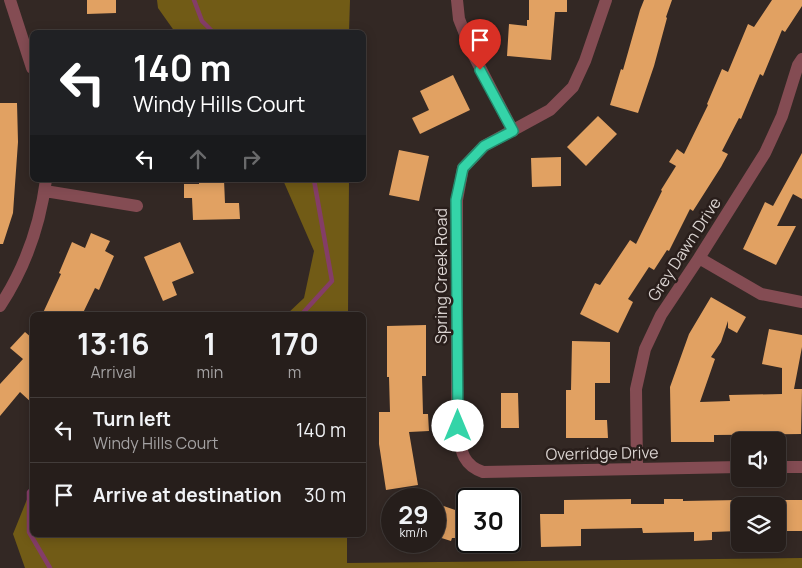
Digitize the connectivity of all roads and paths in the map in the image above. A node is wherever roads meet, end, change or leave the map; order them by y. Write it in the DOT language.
graph roads {
  1 [pos="10,0"];
  2 [pos="457,0"];
  3 [pos="606,0"];
  4 [pos="802,59"];
  5 [pos="30,62"];
  6 [pos="513,131"];
  7 [pos="45,186"];
  8 [pos="137,206"];
  9 [pos="699,258"];
  10 [pos="802,302"];
  11 [pos="0,306"];
  12 [pos="468,463"];
  13 [pos="802,466"];
  14 [pos="731,467"];
  15 [pos="786,467"];
  16 [pos="637,468"];
  1 -- 5 [label="street"];
  2 -- 6 [label="street"];
  3 -- 6 [label="street, Spring Creek Road"];
  4 -- 9 [label="street, Grey Dawn Drive"];
  6 -- 12 [label="street, Spring Creek Road"];
  7 -- 8 [label="street"];
  7 -- 11 [label="street"];
  9 -- 10 [label="street"];
  9 -- 16 [label="street, Grey Dawn Drive"];
  12 -- 16 [label="street, Overridge Drive"];
  13 -- 15 [label="street"];
  14 -- 16 [label="street, Overridge Drive"];
}
